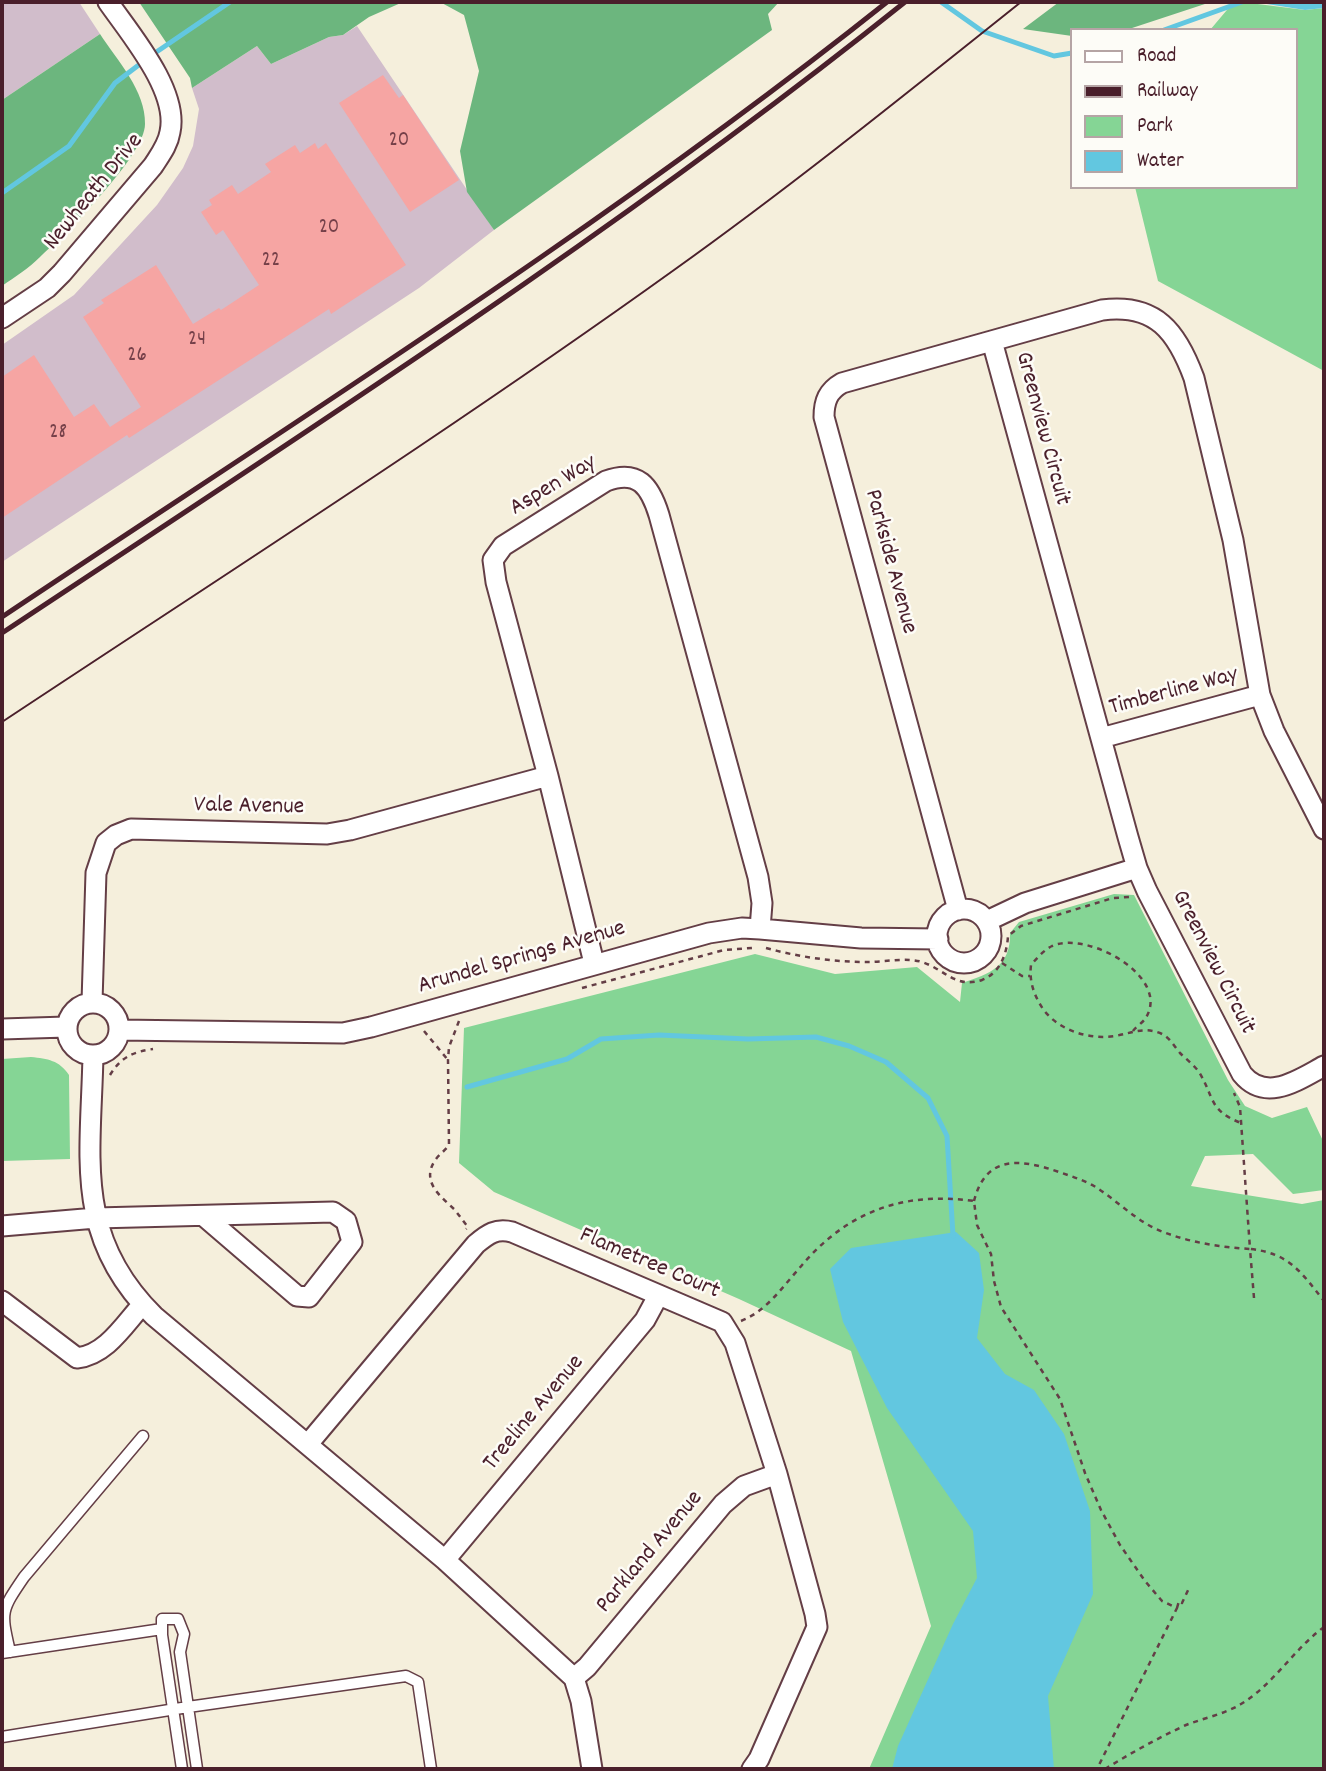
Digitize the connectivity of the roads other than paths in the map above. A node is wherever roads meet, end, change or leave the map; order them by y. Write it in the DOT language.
graph roads {
  1 [pos="108,2"];
  2 [pos="2,318"];
  3 [pos="992,341"];
  4 [pos="1259,695"];
  5 [pos="1101,738"];
  6 [pos="548,776"];
  7 [pos="1324,830"];
  8 [pos="1137,868"];
  9 [pos="958,910"];
  10 [pos="987,921"];
  11 [pos="760,929"];
  12 [pos="938,939"];
  13 [pos="594,963"];
  14 [pos="92,1002"];
  15 [pos="66,1027"];
  16 [pos="2,1029"];
  17 [pos="119,1030"];
  18 [pos="93,1055"];
  19 [pos="1324,1066"];
  20 [pos="205,1217"];
  21 [pos="96,1219"];
  22 [pos="2,1226"];
  23 [pos="658,1296"];
  24 [pos="2,1301"];
  25 [pos="142,1305"];
  26 [pos="143,1436"];
  27 [pos="308,1444"];
  28 [pos="777,1474"];
  29 [pos="445,1560"];
  30 [pos="162,1629"];
  31 [pos="6,1653"];
  32 [pos="574,1678"];
  33 [pos="188,1707"];
  34 [pos="173,1710"];
  35 [pos="2,1737"];
  36 [pos="182,1769"];
  37 [pos="197,1769"];
  38 [pos="431,1769"];
  39 [pos="593,1769"];
  40 [pos="752,1769"];
  1 -- 2 [label="street, Newheath Drive"];
  3 -- 4 [label="street, Greenview Circuit"];
  3 -- 5 [label="street, Greenview Circuit"];
  3 -- 9 [label="street, Parkside Avenue"];
  4 -- 5 [label="street, Timberline Way"];
  4 -- 7 [label="street, Greenview Circuit"];
  5 -- 8 [label="street, Greenview Circuit"];
  6 -- 11 [label="street, Aspen Way"];
  6 -- 13 [label="street, Aspen Way"];
  6 -- 14 [label="street, Vale Avenue"];
  8 -- 10 [label="street"];
  8 -- 19 [label="street, Greenview Circuit"];
  9 -- 10 [label="street"];
  9 -- 12 [label="street"];
  10 -- 12 [label="street"];
  11 -- 12 [label="street, Arundel Springs Avenue"];
  11 -- 13 [label="street, Arundel Springs Avenue"];
  13 -- 17 [label="street, Arundel Springs Avenue"];
  14 -- 15 [label="street"];
  14 -- 17 [label="street"];
  15 -- 16 [label="street"];
  15 -- 18 [label="street"];
  17 -- 18 [label="street"];
  18 -- 21 [label="street"];
  20 -- 20 [label="street"];
  20 -- 21 [label="street"];
  21 -- 22 [label="street"];
  21 -- 25 [label="street"];
  23 -- 27 [label="street, Flametree Court"];
  23 -- 28 [label="street, Flametree Court"];
  23 -- 29 [label="street, Treeline Avenue"];
  24 -- 25 [label="street"];
  25 -- 27 [label="street"];
  26 -- 31 [label="lane"];
  27 -- 29 [label="street"];
  28 -- 32 [label="street, Parkland Avenue"];
  28 -- 40 [label="street, Flametree Court"];
  29 -- 32 [label="street"];
  30 -- 31 [label="lane"];
  30 -- 33 [label="lane"];
  30 -- 34 [label="lane"];
  32 -- 39 [label="street"];
  33 -- 34 [label="lane"];
  33 -- 37 [label="lane"];
  33 -- 38 [label="lane"];
  34 -- 35 [label="lane"];
  34 -- 36 [label="lane"];
}
